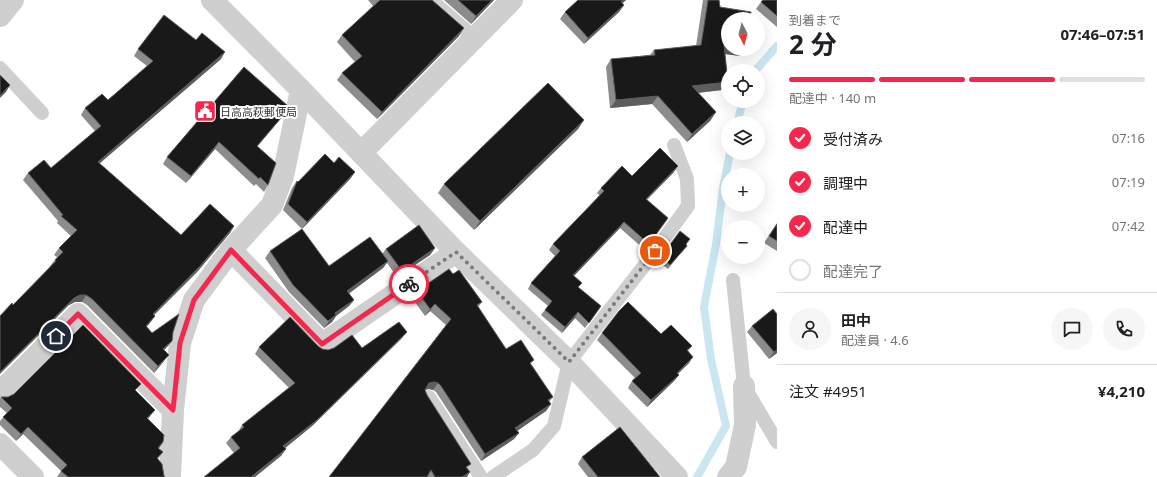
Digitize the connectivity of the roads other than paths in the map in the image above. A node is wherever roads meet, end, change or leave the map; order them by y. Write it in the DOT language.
graph roads {
  1 [pos="13,0"];
  2 [pos="212,0"];
  3 [pos="431,0"];
  4 [pos="512,0"];
  5 [pos="0,16"];
  6 [pos="475,38"];
  7 [pos="0,68"];
  8 [pos="301,90"];
  9 [pos="42,113"];
  10 [pos="674,145"];
  11 [pos="362,153"];
  12 [pos="231,250"];
  13 [pos="456,252"];
  14 [pos="733,280"];
  15 [pos="569,362"];
  16 [pos="744,386"];
  17 [pos="0,392"];
  18 [pos="429,397"];
  19 [pos="173,410"];
  20 [pos="777,442"];
  21 [pos="0,444"];
  22 [pos="677,476"];
  23 [pos="33,477"];
  24 [pos="170,477"];
  25 [pos="481,477"];
  26 [pos="493,477"];
  27 [pos="728,477"];
  1 -- 5 [label="street"];
  2 -- 8 [label="street"];
  3 -- 6 [label="lane"];
  4 -- 6 [label="street"];
  6 -- 11 [label="street"];
  7 -- 9 [label="lane"];
  8 -- 11 [label="street"];
  8 -- 12 [label="street"];
  10 -- 15 [label="lane"];
  11 -- 13 [label="street"];
  12 -- 13 [label="street"];
  12 -- 19 [label="street"];
  13 -- 15 [label="street"];
  14 -- 16 [label="lane"];
  15 -- 22 [label="street"];
  15 -- 26 [label="lane"];
  16 -- 20 [label="lane"];
  16 -- 27 [label="street"];
  17 -- 19 [label="street"];
  18 -- 25 [label="lane"];
  19 -- 24 [label="street"];
  21 -- 23 [label="street"];
}
